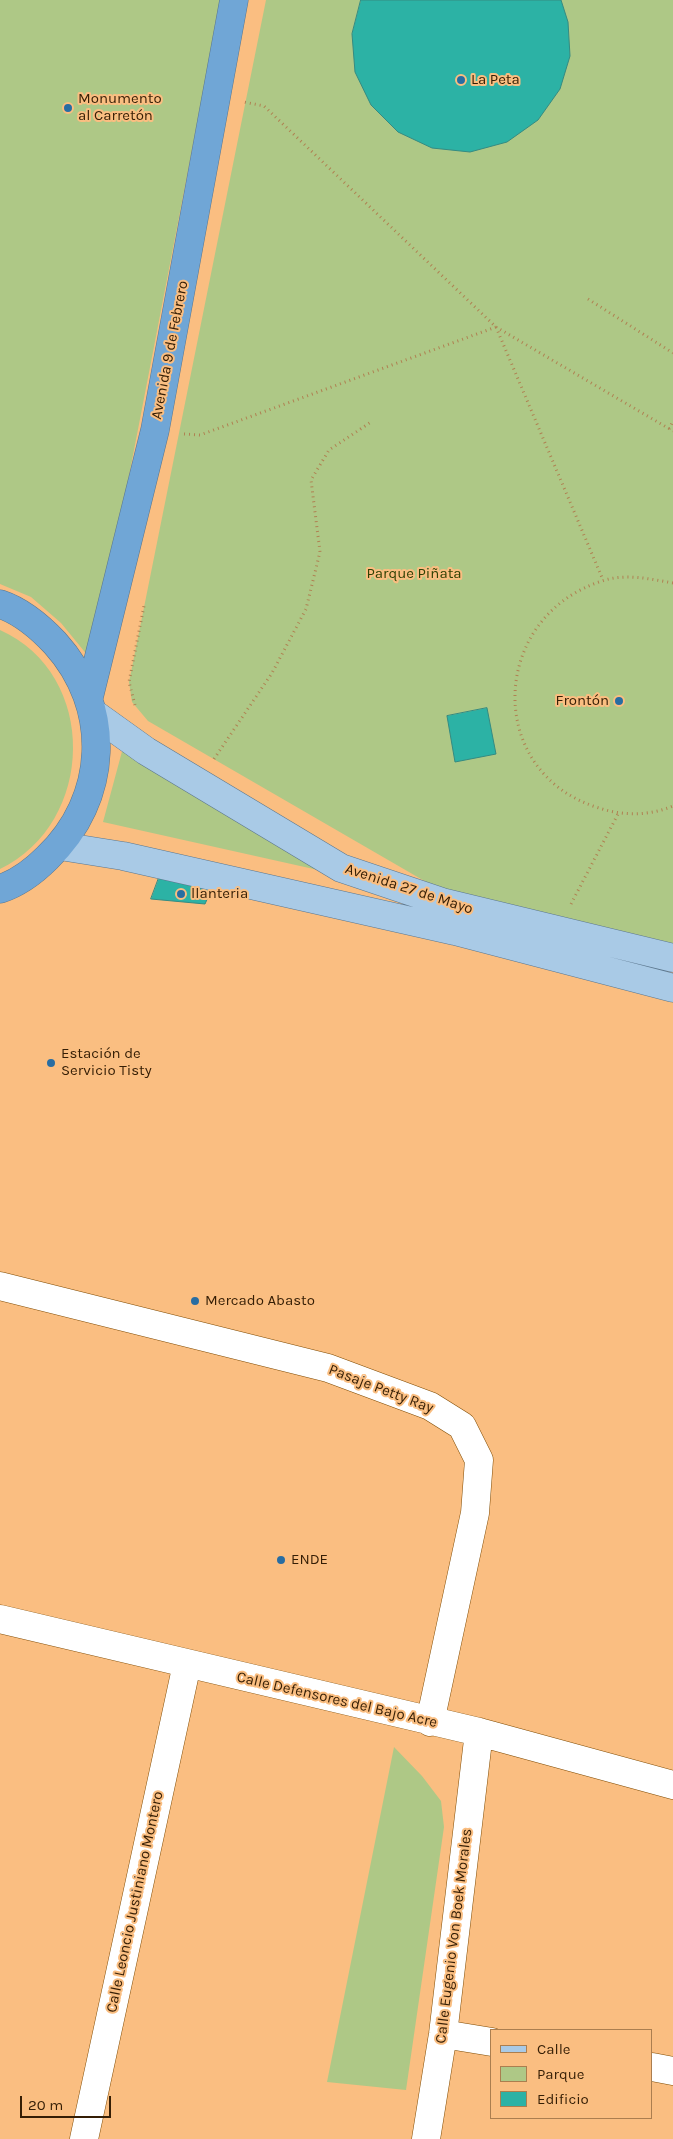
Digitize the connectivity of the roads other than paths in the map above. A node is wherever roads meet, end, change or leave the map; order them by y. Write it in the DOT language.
graph roads {
  1 [pos="234,0"];
  2 [pos="0,604"];
  3 [pos="91,705"];
  4 [pos="60,846"];
  5 [pos="0,889"];
  6 [pos="673,958"];
  7 [pos="673,988"];
  8 [pos="0,1286"];
  9 [pos="0,1619"];
  10 [pos="187,1664"];
  11 [pos="430,1722"];
  12 [pos="479,1732"];
  13 [pos="673,1785"];
  14 [pos="443,2034"];
  15 [pos="490,2042"];
  16 [pos="653,2067"];
  17 [pos="673,2071"];
  18 [pos="84,2139"];
  19 [pos="426,2139"];
  1 -- 3 [label="highway, Avenida 9 de Febrero"];
  2 -- 3 [label="highway"];
  3 -- 4 [label="highway"];
  3 -- 6 [label="main road, Avenida 27 de Mayo"];
  4 -- 5 [label="highway"];
  4 -- 7 [label="main road, Avenida 27 de Mayo"];
  8 -- 11 [label="street, Pasaje Petty Ray"];
  9 -- 10 [label="street, Calle Defensores del Bajo Acre"];
  10 -- 11 [label="street, Calle Defensores del Bajo Acre"];
  10 -- 18 [label="street, Calle Leoncio Justiniano Montero"];
  11 -- 12 [label="street, Calle Defensores del Bajo Acre"];
  12 -- 13 [label="street, Calle Defensores del Bajo Acre"];
  12 -- 14 [label="street, Calle Eugenio Von Boek Morales"];
  14 -- 15 [label="street"];
  14 -- 19 [label="street, Calle Eugenio Von Boek Morales"];
  16 -- 17 [label="street"];
}
